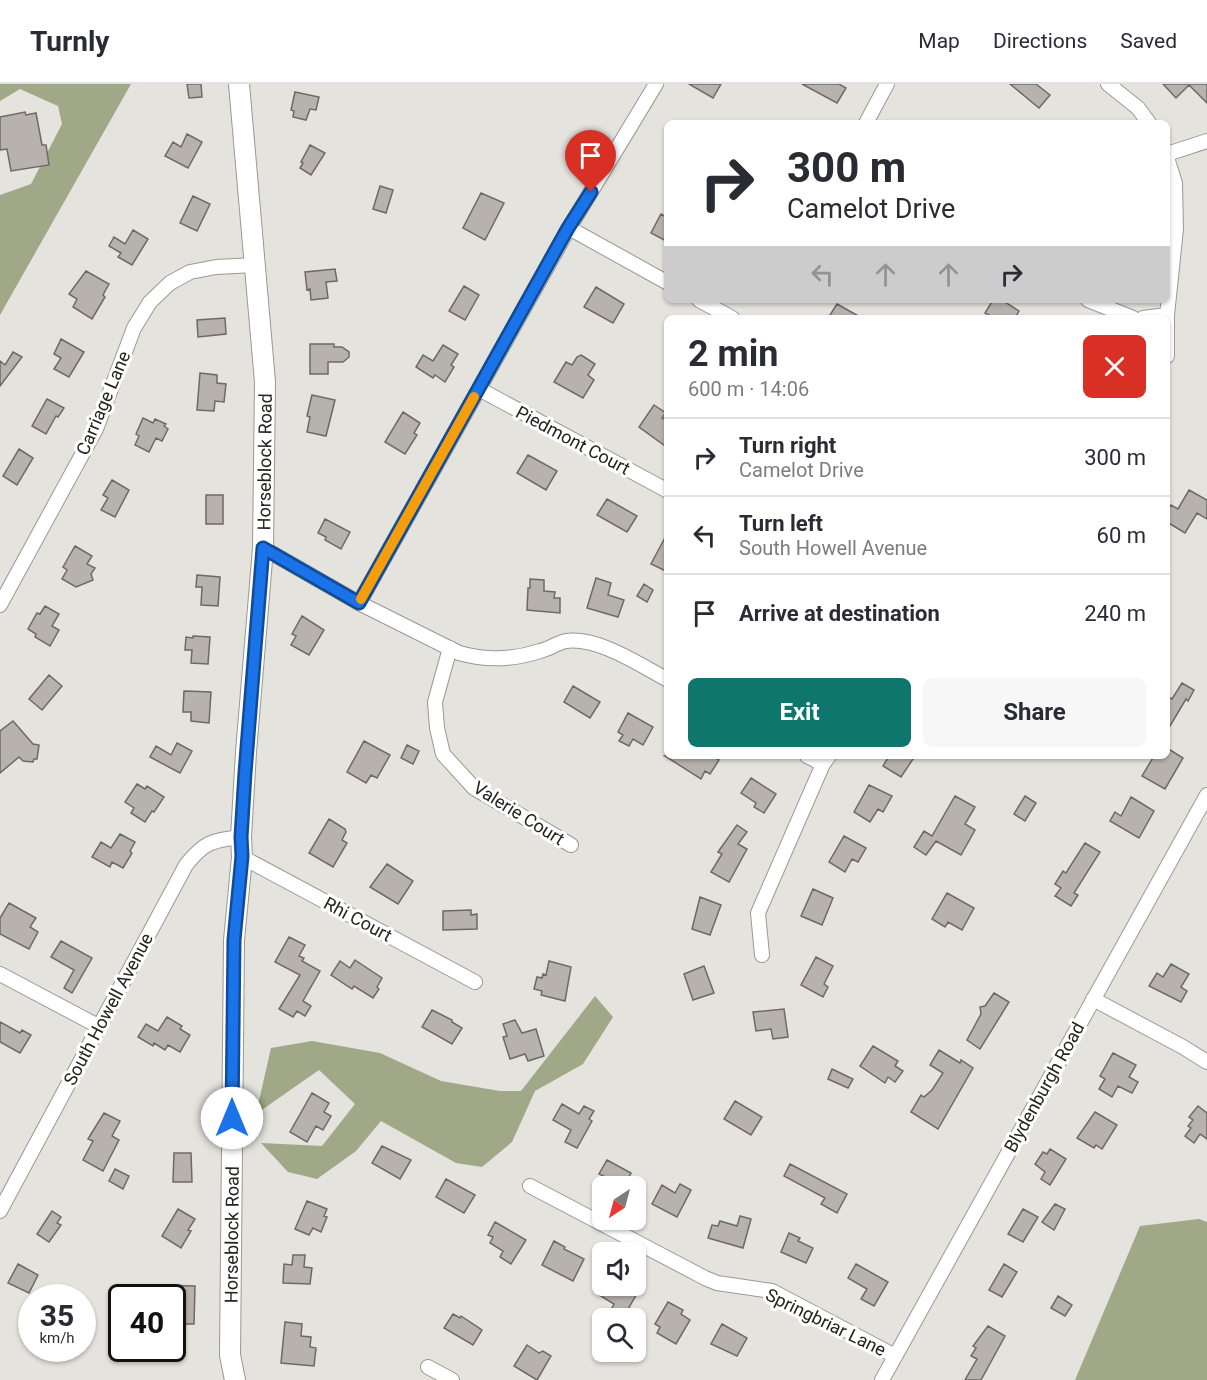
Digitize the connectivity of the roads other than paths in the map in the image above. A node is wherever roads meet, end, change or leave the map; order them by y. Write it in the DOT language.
graph roads {
  1 [pos="239,84"];
  2 [pos="656,84"];
  3 [pos="887,84"];
  4 [pos="1108,84"];
  5 [pos="868,120"];
  6 [pos="1147,120"];
  7 [pos="1207,141"];
  8 [pos="1170,155"];
  9 [pos="1170,166"];
  10 [pos="568,228"];
  11 [pos="255,265"];
  12 [pos="664,281"];
  13 [pos="1170,286"];
  14 [pos="704,303"];
  15 [pos="1096,303"];
  16 [pos="1168,303"];
  17 [pos="726,315"];
  18 [pos="1126,315"];
  19 [pos="1167,315"];
  20 [pos="479,389"];
  21 [pos="664,489"];
  22 [pos="263,548"];
  23 [pos="359,603"];
  24 [pos="0,605"];
  25 [pos="450,648"];
  26 [pos="664,678"];
  27 [pos="826,760"];
  28 [pos="1207,795"];
  29 [pos="241,837"];
  30 [pos="571,845"];
  31 [pos="242,856"];
  32 [pos="762,955"];
  33 [pos="0,974"];
  34 [pos="475,982"];
  35 [pos="1093,999"];
  36 [pos="98,1026"];
  37 [pos="1207,1062"];
  38 [pos="530,1186"];
  39 [pos="0,1211"];
  40 [pos="895,1356"];
  41 [pos="428,1367"];
  42 [pos="235,1380"];
  43 [pos="452,1380"];
  44 [pos="882,1380"];
  1 -- 11 [label="street, Horseblock Road"];
  2 -- 10 [label="street"];
  3 -- 5 [label="street"];
  4 -- 6 [label="street"];
  7 -- 8 [label="street"];
  9 -- 13 [label="street"];
  10 -- 12 [label="street"];
  10 -- 20 [label="street"];
  11 -- 22 [label="street, Horseblock Road"];
  11 -- 24 [label="street, Carriage Lane"];
  14 -- 17 [label="street"];
  15 -- 18 [label="street"];
  16 -- 19 [label="street"];
  20 -- 21 [label="street, Piedmont Court"];
  20 -- 23 [label="street"];
  22 -- 23 [label="street"];
  22 -- 29 [label="street, Horseblock Road"];
  23 -- 25 [label="street"];
  25 -- 26 [label="street"];
  25 -- 30 [label="street, Valerie Court"];
  27 -- 32 [label="street"];
  28 -- 35 [label="street, Blydenburgh Road"];
  29 -- 31 [label="street, Horseblock Road"];
  29 -- 36 [label="street, South Howell Avenue"];
  31 -- 34 [label="street, Rhi Court"];
  31 -- 42 [label="street, Horseblock Road"];
  33 -- 36 [label="street"];
  35 -- 37 [label="street"];
  35 -- 40 [label="street, Blydenburgh Road"];
  36 -- 39 [label="street, South Howell Avenue"];
  38 -- 40 [label="street, Springbriar Lane"];
  40 -- 44 [label="street, Blydenburgh Road"];
  41 -- 43 [label="street"];
}
